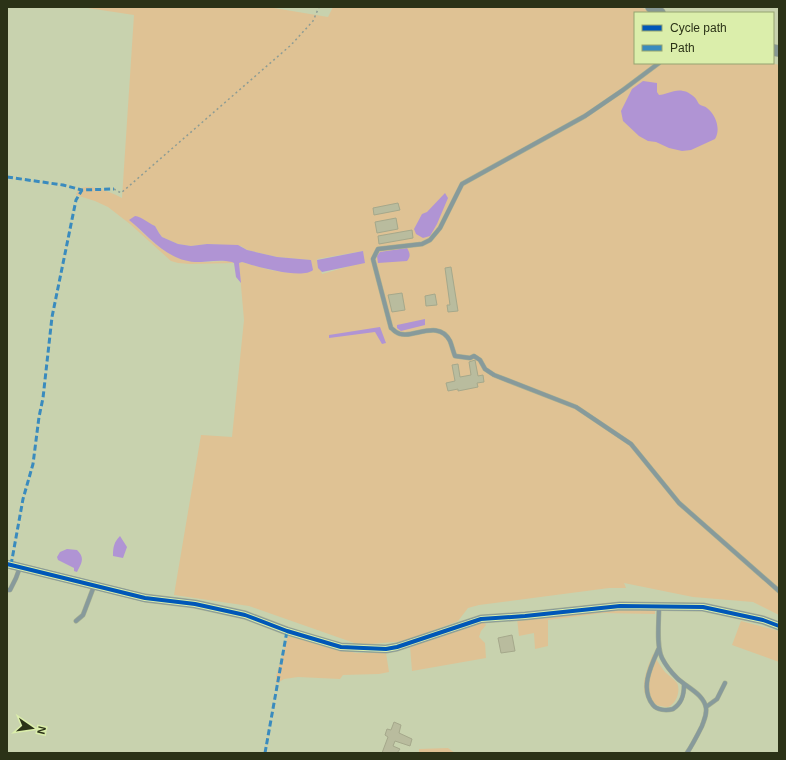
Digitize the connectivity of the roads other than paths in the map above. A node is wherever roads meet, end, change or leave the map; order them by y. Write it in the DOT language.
graph roads {
  1 [pos="658,64"];
  2 [pos="9,566"];
  3 [pos="20,567"];
  4 [pos="94,586"];
  5 [pos="7,590"];
  6 [pos="779,591"];
  7 [pos="659,607"];
  8 [pos="76,621"];
  9 [pos="779,626"];
  10 [pos="659,648"];
  11 [pos="725,682"];
  12 [pos="684,684"];
  13 [pos="706,707"];
  14 [pos="687,753"];
  1 -- 6 [label="lane"];
  2 -- 3 [label="street"];
  3 -- 4 [label="street"];
  3 -- 5 [label="lane"];
  4 -- 7 [label="street"];
  4 -- 8 [label="lane"];
  7 -- 9 [label="street"];
  7 -- 10 [label="lane"];
  10 -- 12 [label="lane"];
  10 -- 12 [label="lane"];
  11 -- 13 [label="lane"];
  12 -- 13 [label="lane"];
  13 -- 14 [label="lane"];
}
